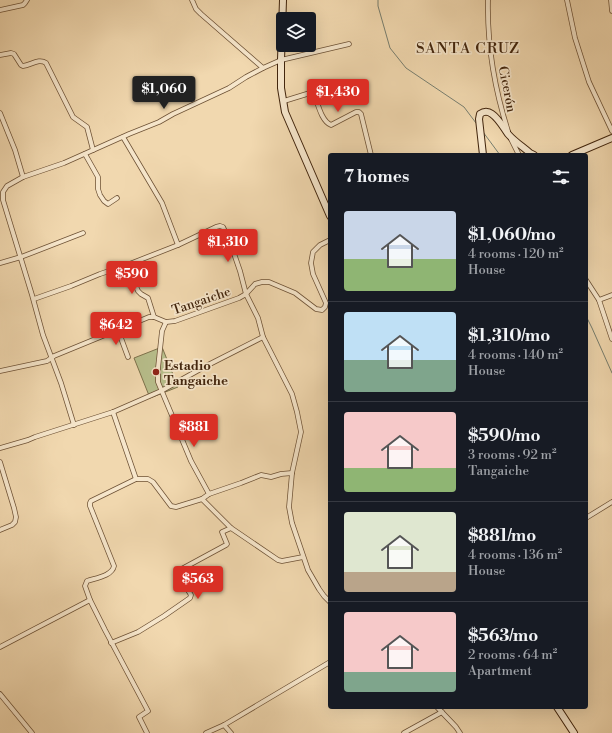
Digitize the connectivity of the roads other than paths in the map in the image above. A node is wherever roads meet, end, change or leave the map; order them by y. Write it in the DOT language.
graph roads {
  1 [pos="27,0"];
  2 [pos="192,0"];
  3 [pos="283,0"];
  4 [pos="488,0"];
  5 [pos="567,0"];
  6 [pos="611,0"];
  7 [pos="0,10"];
  8 [pos="612,11"];
  9 [pos="349,44"];
  10 [pos="0,55"];
  11 [pos="281,60"];
  12 [pos="263,68"];
  13 [pos="284,101"];
  14 [pos="0,113"];
  15 [pos="612,131"];
  16 [pos="509,134"];
  17 [pos="123,137"];
  18 [pos="612,138"];
  19 [pos="93,150"];
  20 [pos="371,153"];
  21 [pos="483,153"];
  22 [pos="518,153"];
  23 [pos="530,153"];
  24 [pos="577,153"];
  25 [pos="85,154"];
  26 [pos="23,177"];
  27 [pos="117,198"];
  28 [pos="2,200"];
  29 [pos="328,211"];
  30 [pos="83,233"];
  31 [pos="328,241"];
  32 [pos="178,245"];
  33 [pos="21,257"];
  34 [pos="0,263"];
  35 [pos="127,265"];
  36 [pos="588,283"];
  37 [pos="246,294"];
  38 [pos="612,295"];
  39 [pos="34,299"];
  40 [pos="599,300"];
  41 [pos="154,317"];
  42 [pos="166,322"];
  43 [pos="118,330"];
  44 [pos="264,337"];
  45 [pos="612,339"];
  46 [pos="52,358"];
  47 [pos="128,358"];
  48 [pos="0,371"];
  49 [pos="161,391"];
  50 [pos="113,412"];
  51 [pos="74,425"];
  52 [pos="0,446"];
  53 [pos="0,462"];
  54 [pos="292,473"];
  55 [pos="136,479"];
  56 [pos="209,494"];
  57 [pos="202,499"];
  58 [pos="612,502"];
  59 [pos="588,517"];
  60 [pos="231,528"];
  61 [pos="0,530"];
  62 [pos="303,557"];
  63 [pos="90,600"];
  64 [pos="328,600"];
  65 [pos="111,643"];
  66 [pos="0,647"];
  67 [pos="328,663"];
  68 [pos="0,694"];
  69 [pos="439,709"];
  70 [pos="558,709"];
  71 [pos="442,712"];
  72 [pos="224,725"];
  73 [pos="32,733"];
  74 [pos="147,733"];
  75 [pos="206,733"];
  76 [pos="231,733"];
  77 [pos="404,733"];
  78 [pos="460,733"];
  79 [pos="574,733"];
  1 -- 7 [label="street"];
  2 -- 12 [label="street"];
  3 -- 11 [label="main road"];
  4 -- 16 [label="street, Cicerón"];
  5 -- 15 [label="street"];
  6 -- 8 [label="street"];
  9 -- 11 [label="street"];
  10 -- 19 [label="street"];
  11 -- 12 [label="street"];
  11 -- 13 [label="main road"];
  12 -- 17 [label="street"];
  13 -- 20 [label="street"];
  13 -- 29 [label="main road"];
  14 -- 26 [label="street"];
  16 -- 21 [label="main road"];
  16 -- 22 [label="street, Cicerón"];
  16 -- 23 [label="main road"];
  17 -- 19 [label="street"];
  17 -- 32 [label="street"];
  18 -- 24 [label="main road"];
  19 -- 25 [label="street"];
  25 -- 26 [label="street"];
  25 -- 27 [label="street"];
  26 -- 28 [label="street"];
  28 -- 33 [label="street"];
  30 -- 33 [label="street"];
  31 -- 37 [label="street, Tangaiche"];
  32 -- 35 [label="street"];
  32 -- 37 [label="street"];
  33 -- 34 [label="street"];
  33 -- 39 [label="street"];
  35 -- 39 [label="street"];
  35 -- 41 [label="street"];
  36 -- 40 [label="street"];
  37 -- 42 [label="street, Tangaiche"];
  37 -- 44 [label="street"];
  38 -- 40 [label="street"];
  39 -- 46 [label="street"];
  40 -- 45 [label="street"];
  41 -- 42 [label="street, Tangaiche"];
  41 -- 43 [label="street"];
  42 -- 49 [label="street"];
  43 -- 46 [label="street"];
  43 -- 47 [label="street"];
  44 -- 49 [label="street"];
  44 -- 54 [label="street"];
  46 -- 48 [label="street"];
  46 -- 51 [label="street"];
  49 -- 50 [label="street"];
  49 -- 56 [label="street"];
  50 -- 51 [label="street"];
  50 -- 55 [label="street"];
  51 -- 52 [label="street"];
  53 -- 61 [label="street"];
  54 -- 56 [label="street"];
  54 -- 62 [label="street"];
  55 -- 57 [label="street"];
  55 -- 63 [label="street"];
  56 -- 57 [label="street"];
  57 -- 60 [label="street"];
  58 -- 59 [label="street"];
  60 -- 62 [label="street"];
  60 -- 65 [label="street"];
  62 -- 64 [label="street"];
  63 -- 65 [label="street"];
  63 -- 66 [label="street"];
  65 -- 74 [label="street"];
  67 -- 72 [label="street"];
  68 -- 73 [label="street"];
  69 -- 71 [label="street"];
  70 -- 79 [label="main road"];
  71 -- 77 [label="street"];
  71 -- 78 [label="street"];
  72 -- 75 [label="street"];
  72 -- 76 [label="street"];
}
